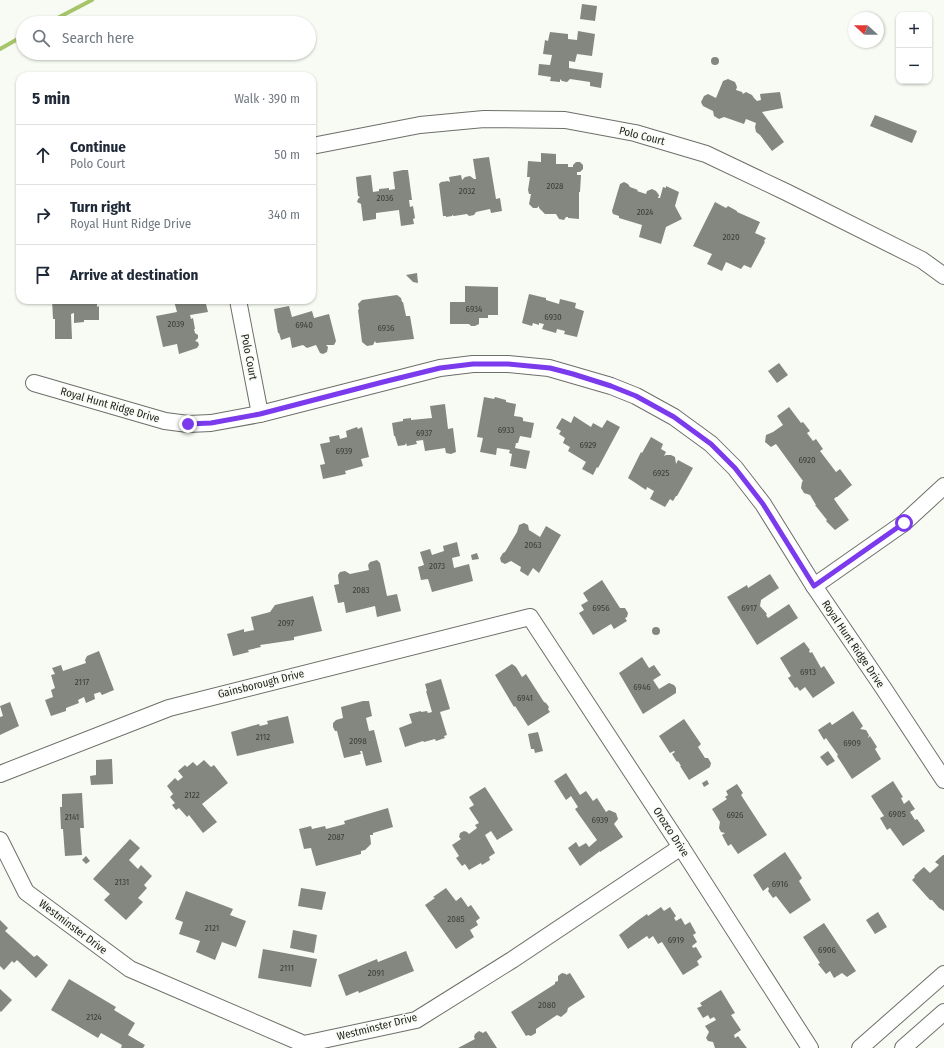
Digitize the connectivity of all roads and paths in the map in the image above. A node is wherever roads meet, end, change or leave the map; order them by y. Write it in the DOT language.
graph roads {
  1 [pos="316,145"];
  2 [pos="944,276"];
  3 [pos="239,304"];
  4 [pos="34,383"];
  5 [pos="260,414"];
  6 [pos="944,486"];
  7 [pos="814,586"];
  8 [pos="530,617"];
  9 [pos="0,774"];
  10 [pos="944,780"];
  11 [pos="0,840"];
  12 [pos="681,847"];
  13 [pos="944,974"];
  14 [pos="944,1012"];
  15 [pos="304,1046"];
  16 [pos="810,1048"];
  17 [pos="860,1048"];
  18 [pos="903,1048"];
  1 -- 2 [label="street, Polo Court"];
  3 -- 5 [label="street, Polo Court"];
  4 -- 5 [label="street, Royal Hunt Ridge Drive"];
  5 -- 7 [label="street, Royal Hunt Ridge Drive"];
  6 -- 7 [label="street"];
  7 -- 10 [label="street, Royal Hunt Ridge Drive"];
  8 -- 9 [label="street, Gainsborough Drive"];
  8 -- 12 [label="street, Orozco Drive"];
  11 -- 15 [label="street, Westminster Drive"];
  12 -- 15 [label="street, Westminster Drive"];
  12 -- 16 [label="street, Orozco Drive"];
  13 -- 17 [label="street"];
  14 -- 18 [label="street"];
}
